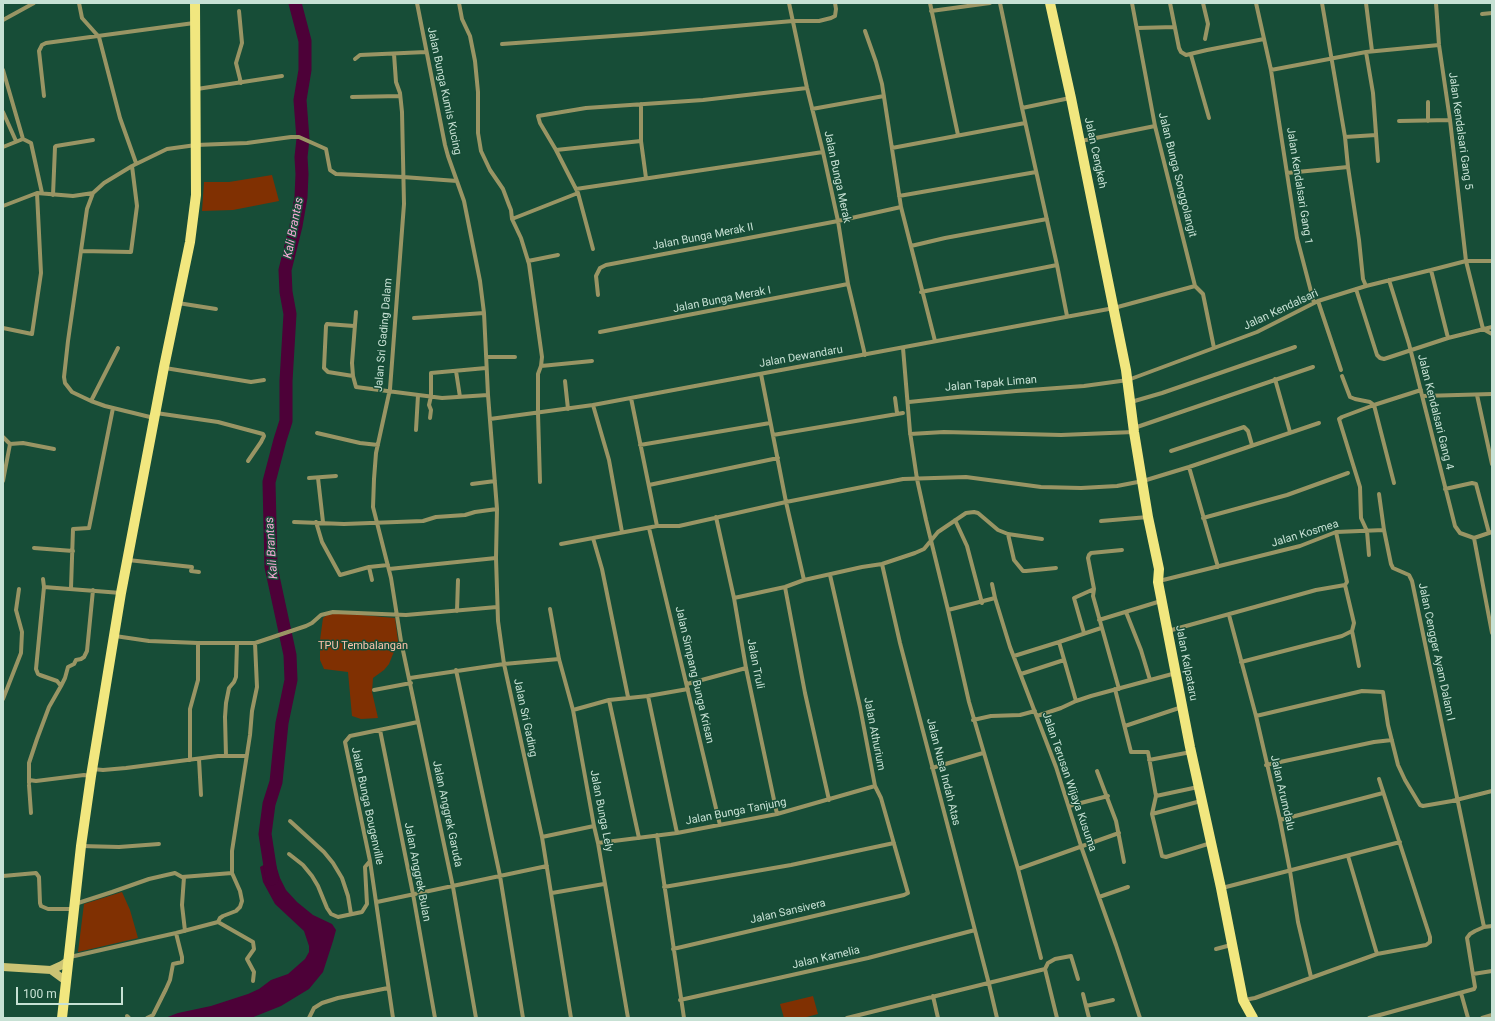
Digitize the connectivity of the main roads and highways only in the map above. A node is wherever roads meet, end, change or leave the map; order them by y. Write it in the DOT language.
graph roads {
  1 [pos="195,3"];
  2 [pos="1050,3"];
  3 [pos="1114,308"];
  4 [pos="69,958"];
  5 [pos="3,967"];
  6 [pos="51,970"];
  7 [pos="66,981"];
  8 [pos="62,1018"];
  9 [pos="1254,1018"];
  1 -- 4 [label="main road"];
  2 -- 3 [label="main road, Jalan Cengkeh"];
  3 -- 9 [label="main road, Jalan Kalpataru"];
  4 -- 6 [label="main road"];
  4 -- 7 [label="main road"];
  5 -- 6 [label="main road"];
  6 -- 7 [label="main road"];
  7 -- 8 [label="main road"];
}
